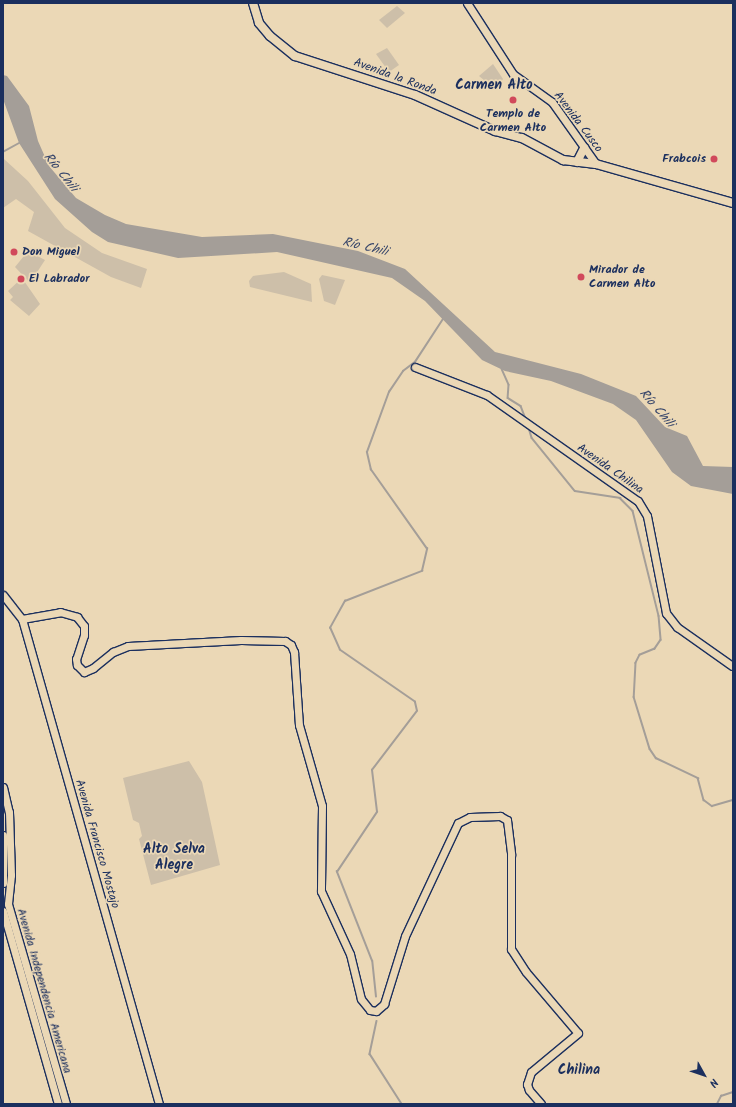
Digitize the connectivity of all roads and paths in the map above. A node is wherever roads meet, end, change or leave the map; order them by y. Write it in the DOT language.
graph roads {
  1 [pos="253,3"];
  2 [pos="467,3"];
  3 [pos="584,148"];
  4 [pos="577,162"];
  5 [pos="596,164"];
  6 [pos="733,203"];
  7 [pos="415,367"];
  8 [pos="3,595"];
  9 [pos="22,620"];
  10 [pos="732,666"];
  11 [pos="3,787"];
  12 [pos="3,835"];
  13 [pos="3,883"];
  14 [pos="3,911"];
  15 [pos="58,1104"];
  16 [pos="66,1104"];
  17 [pos="159,1104"];
  18 [pos="541,1104"];
  1 -- 4 [label="main road, Avenida la Ronda"];
  2 -- 3 [label="street, Avenida Cusco"];
  3 -- 4 [label="main road"];
  3 -- 5 [label="street, Avenida Cusco"];
  4 -- 5 [label="main road, Avenida la Ronda"];
  5 -- 6 [label="main road, Avenida la Ronda"];
  7 -- 10 [label="street, Avenida Chilina"];
  8 -- 9 [label="street, Avenida Francisco Mostajo"];
  9 -- 17 [label="street, Avenida Francisco Mostajo"];
  9 -- 18 [label="street"];
  11 -- 16 [label="street, Avenida Independencia Americana"];
  12 -- 13 [label="street"];
  14 -- 15 [label="street, Avenida Independencia Americana"];
}
